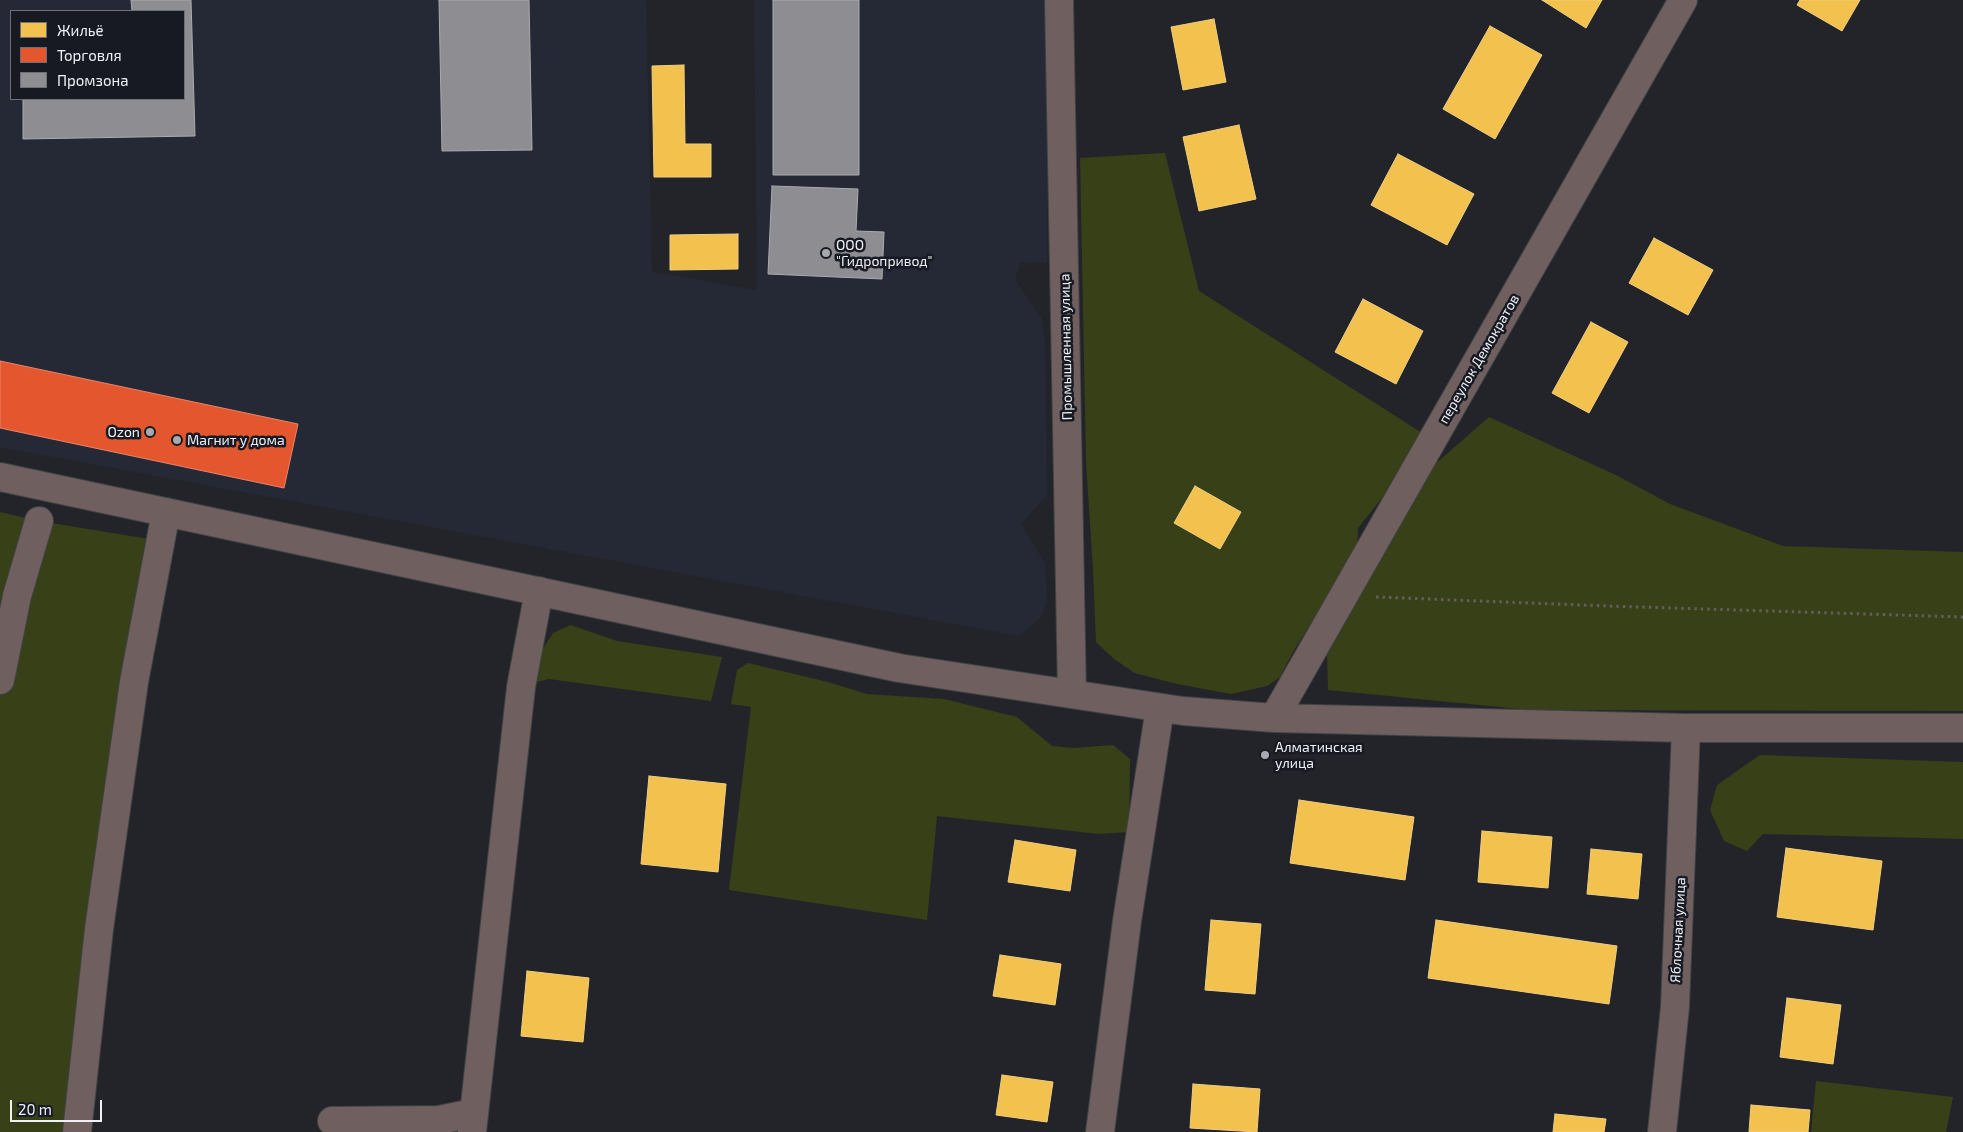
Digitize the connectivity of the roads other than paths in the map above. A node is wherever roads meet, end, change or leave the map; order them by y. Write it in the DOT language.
graph roads {
  1 [pos="1059,0"];
  2 [pos="1683,0"];
  3 [pos="0,476"];
  4 [pos="166,512"];
  5 [pos="39,521"];
  6 [pos="539,591"];
  7 [pos="0,680"];
  8 [pos="1072,694"];
  9 [pos="1160,708"];
  10 [pos="1274,718"];
  11 [pos="1686,728"];
  12 [pos="1963,728"];
  13 [pos="332,1121"];
  14 [pos="473,1122"];
  15 [pos="78,1132"];
  16 [pos="1100,1132"];
  17 [pos="1662,1132"];
  1 -- 8 [label="street, Промышленная улица"];
  2 -- 10 [label="street, переулок Демократов"];
  3 -- 4 [label="street"];
  4 -- 6 [label="street"];
  4 -- 15 [label="street"];
  5 -- 7 [label="street"];
  6 -- 8 [label="street"];
  6 -- 14 [label="street"];
  8 -- 9 [label="street"];
  9 -- 10 [label="street"];
  9 -- 16 [label="street"];
  10 -- 11 [label="street"];
  11 -- 12 [label="street"];
  11 -- 17 [label="street, Яблочная улица"];
  13 -- 14 [label="street"];
}
